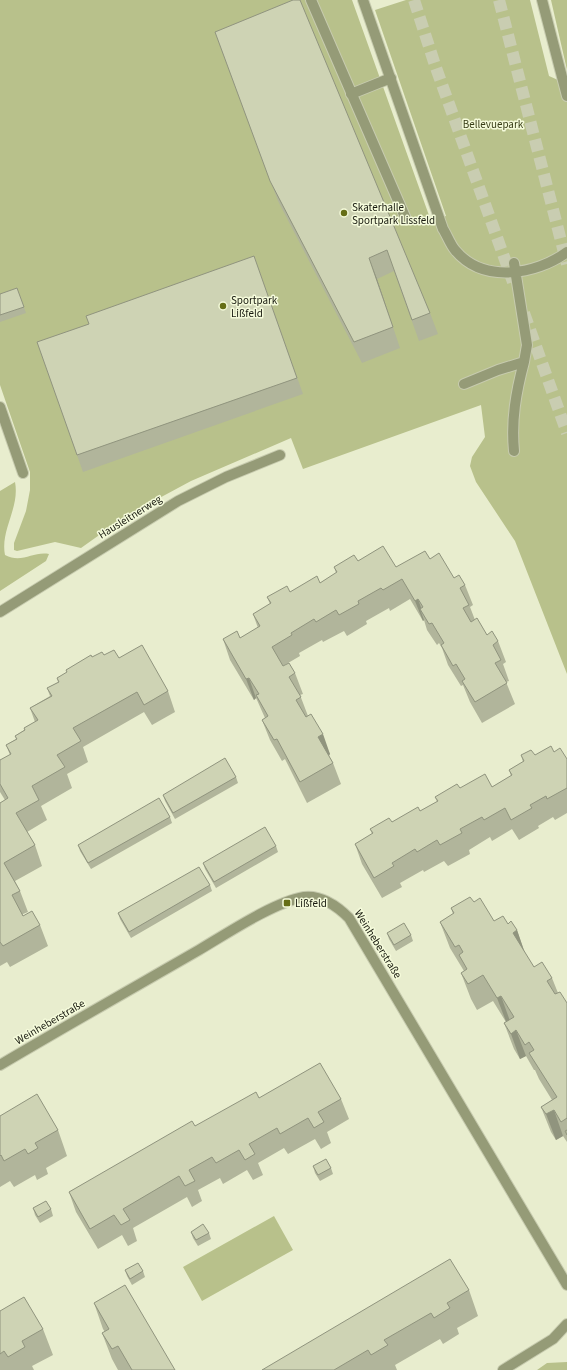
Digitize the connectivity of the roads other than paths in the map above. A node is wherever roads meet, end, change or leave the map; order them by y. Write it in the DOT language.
graph roads {
  1 [pos="311,0"];
  2 [pos="363,0"];
  3 [pos="542,0"];
  4 [pos="391,78"];
  5 [pos="351,94"];
  6 [pos="567,96"];
  7 [pos="406,219"];
  8 [pos="567,252"];
  9 [pos="514,268"];
  10 [pos="524,362"];
  11 [pos="464,384"];
  12 [pos="0,407"];
  13 [pos="514,451"];
  14 [pos="280,455"];
  15 [pos="23,474"];
  16 [pos="0,612"];
  17 [pos="0,1065"];
  18 [pos="567,1285"];
  19 [pos="567,1324"];
  20 [pos="503,1370"];
  1 -- 5 [label="street"];
  2 -- 4 [label="street"];
  3 -- 6 [label="street"];
  4 -- 5 [label="street"];
  4 -- 9 [label="street"];
  5 -- 7 [label="street"];
  8 -- 9 [label="street"];
  9 -- 10 [label="street"];
  10 -- 11 [label="street"];
  10 -- 13 [label="street"];
  12 -- 15 [label="street"];
  14 -- 16 [label="street, Hausleitnerweg"];
  17 -- 18 [label="street, Weinheberstraße"];
  19 -- 20 [label="street"];
}
